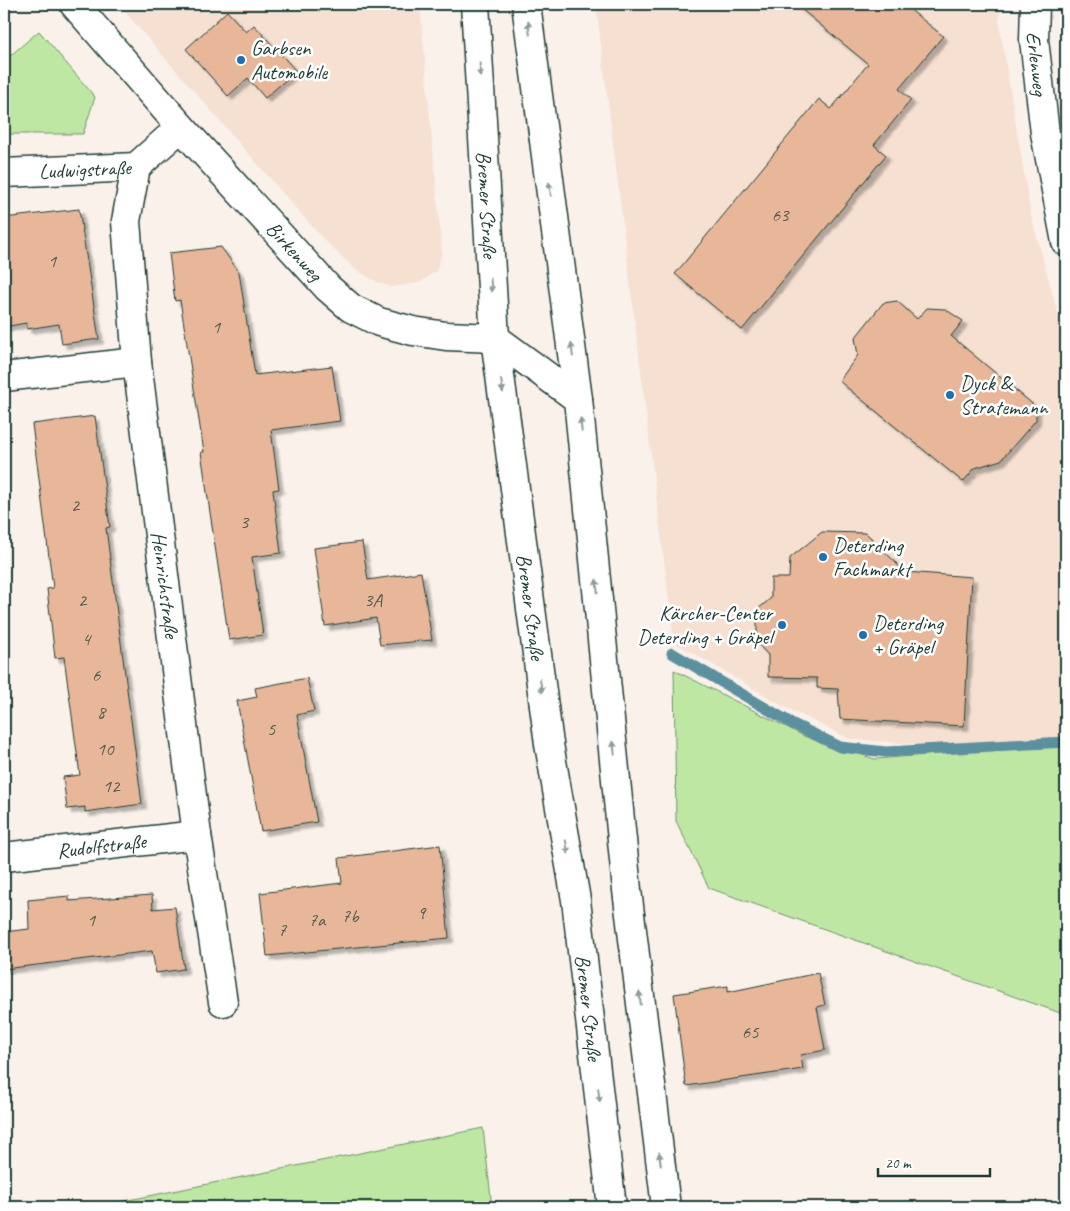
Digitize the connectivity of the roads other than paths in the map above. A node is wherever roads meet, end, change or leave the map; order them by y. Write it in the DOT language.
graph roads {
  1 [pos="74,4"];
  2 [pos="476,4"];
  3 [pos="526,4"];
  4 [pos="1035,4"];
  5 [pos="181,127"];
  6 [pos="136,167"];
  7 [pos="4,172"];
  8 [pos="1066,242"];
  9 [pos="495,338"];
  10 [pos="137,362"];
  11 [pos="4,377"];
  12 [pos="578,398"];
  13 [pos="197,835"];
  14 [pos="4,857"];
  15 [pos="223,1002"];
  16 [pos="612,1207"];
  17 [pos="666,1207"];
  1 -- 5 [label="main road, Birkenweg"];
  2 -- 9 [label="main road, Bremer Straße, one-way"];
  12 -- 3 [label="main road, one-way"];
  4 -- 8 [label="main road, Erlenweg"];
  5 -- 6 [label="main road, Ludwigstraße"];
  5 -- 9 [label="main road, Birkenweg"];
  6 -- 7 [label="main road, Ludwigstraße"];
  6 -- 10 [label="main road, Heinrichstraße"];
  9 -- 12 [label="main road"];
  9 -- 16 [label="main road, Bremer Straße, one-way"];
  10 -- 11 [label="main road"];
  10 -- 13 [label="main road, Heinrichstraße"];
  17 -- 12 [label="main road, one-way"];
  13 -- 14 [label="main road, Rudolfstraße"];
  13 -- 15 [label="main road, Heinrichstraße"];
}
